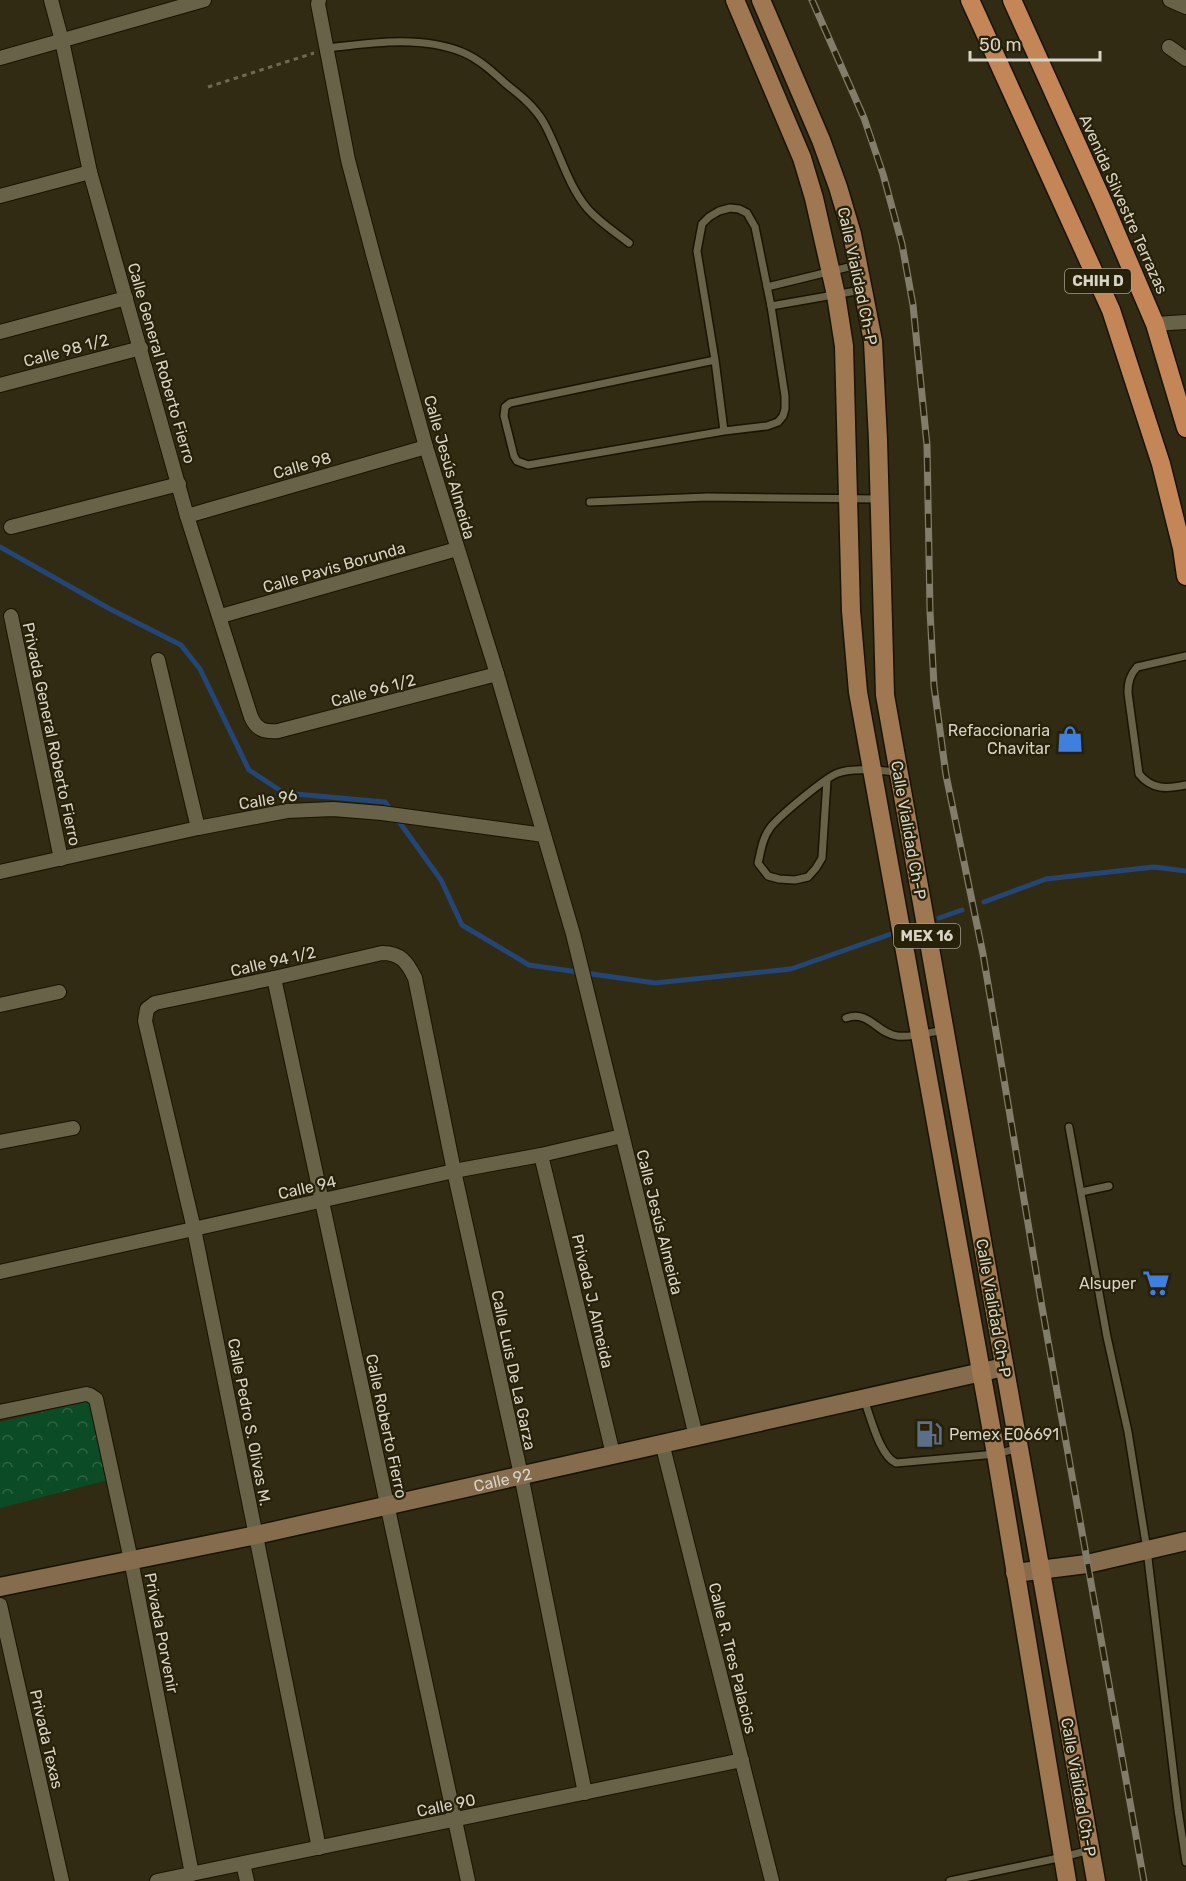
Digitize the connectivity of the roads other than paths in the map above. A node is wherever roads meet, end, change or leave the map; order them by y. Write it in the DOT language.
graph roads {
  1 [pos="51,0"];
  2 [pos="204,0"];
  3 [pos="735,0"];
  4 [pos="762,0"];
  5 [pos="970,0"];
  6 [pos="1012,0"];
  7 [pos="1170,0"];
  8 [pos="317,1"];
  9 [pos="1186,7"];
  10 [pos="62,41"];
  11 [pos="1169,47"];
  12 [pos="327,48"];
  13 [pos="0,58"];
  14 [pos="1186,58"];
  15 [pos="90,172"];
  16 [pos="0,196"];
  17 [pos="629,243"];
  18 [pos="857,265"];
  19 [pos="830,271"];
  20 [pos="767,287"];
  21 [pos="862,290"];
  22 [pos="836,296"];
  23 [pos="126,298"];
  24 [pos="771,306"];
  25 [pos="1186,322"];
  26 [pos="1155,324"];
  27 [pos="0,332"];
  28 [pos="141,348"];
  29 [pos="715,360"];
  30 [pos="0,385"];
  31 [pos="1186,428"];
  32 [pos="724,431"];
  33 [pos="426,447"];
  34 [pos="179,484"];
  35 [pos="848,499"];
  36 [pos="879,499"];
  37 [pos="590,502"];
  38 [pos="188,516"];
  39 [pos="11,527"];
  40 [pos="457,549"];
  41 [pos="1186,576"];
  42 [pos="11,616"];
  43 [pos="221,616"];
  44 [pos="1186,656"];
  45 [pos="158,660"];
  46 [pos="497,674"];
  47 [pos="258,729"];
  48 [pos="873,771"];
  49 [pos="898,772"];
  50 [pos="827,780"];
  51 [pos="1186,785"];
  52 [pos="198,828"];
  53 [pos="544,835"];
  54 [pos="61,859"];
  55 [pos="0,872"];
  56 [pos="403,959"];
  57 [pos="274,978"];
  58 [pos="59,992"];
  59 [pos="0,1005"];
  60 [pos="151,1005"];
  61 [pos="846,1018"];
  62 [pos="944,1030"];
  63 [pos="920,1034"];
  64 [pos="1069,1127"];
  65 [pos="73,1128"];
  66 [pos="622,1136"];
  67 [pos="0,1142"];
  68 [pos="541,1155"];
  69 [pos="454,1171"];
  70 [pos="1109,1186"];
  71 [pos="1081,1192"];
  72 [pos="321,1201"];
  73 [pos="194,1229"];
  74 [pos="0,1272"];
  75 [pos="1004,1367"];
  76 [pos="981,1372"];
  77 [pos="864,1398"];
  78 [pos="0,1412"];
  79 [pos="696,1436"];
  80 [pos="662,1443"];
  81 [pos="1019,1448"];
  82 [pos="613,1454"];
  83 [pos="996,1454"];
  84 [pos="520,1475"];
  85 [pos="388,1505"];
  86 [pos="256,1535"];
  87 [pos="1186,1541"];
  88 [pos="1147,1550"];
  89 [pos="131,1560"];
  90 [pos="1041,1569"];
  91 [pos="1015,1573"];
  92 [pos="0,1587"];
  93 [pos="0,1605"];
  94 [pos="742,1760"];
  95 [pos="585,1793"];
  96 [pos="455,1820"];
  97 [pos="319,1848"];
  98 [pos="1090,1850"];
  99 [pos="1063,1857"];
  100 [pos="1186,1862"];
  101 [pos="243,1864"];
  102 [pos="192,1874"];
  103 [pos="62,1881"];
  104 [pos="157,1881"];
  105 [pos="247,1881"];
  106 [pos="468,1881"];
  107 [pos="772,1881"];
  108 [pos="951,1881"];
  109 [pos="1067,1881"];
  110 [pos="1095,1881"];
  1 -- 10 [label="street, Calle General Roberto Fierro"];
  2 -- 10 [label="street"];
  3 -- 19 [label="main road, Calle Vialidad Ch-P / MEX 16"];
  4 -- 18 [label="main road, Calle Vialidad Ch-P / MEX 16"];
  5 -- 41 [label="highway, CHIH D"];
  6 -- 26 [label="highway, Avenida Silvestre Terrazas / CHIH D"];
  7 -- 9 [label="street"];
  8 -- 12 [label="street, Calle Jesús Almeida"];
  10 -- 13 [label="street"];
  10 -- 15 [label="street, Calle General Roberto Fierro"];
  11 -- 14 [label="street"];
  12 -- 17 [label="lane"];
  12 -- 33 [label="street, Calle Jesús Almeida"];
  15 -- 16 [label="street"];
  15 -- 23 [label="street, Calle General Roberto Fierro"];
  18 -- 19 [label="lane"];
  18 -- 21 [label="main road, Calle Vialidad Ch-P / MEX 16"];
  19 -- 20 [label="lane"];
  19 -- 22 [label="main road, Calle Vialidad Ch-P / MEX 16"];
  20 -- 24 [label="lane"];
  20 -- 29 [label="lane"];
  21 -- 22 [label="lane"];
  21 -- 36 [label="main road, Calle Vialidad Ch-P / MEX 16"];
  22 -- 24 [label="lane"];
  22 -- 35 [label="main road, Calle Vialidad Ch-P / MEX 16"];
  23 -- 27 [label="street, Calle 98 1/2"];
  23 -- 28 [label="street, Calle General Roberto Fierro"];
  24 -- 32 [label="lane"];
  25 -- 26 [label="street"];
  26 -- 31 [label="highway, Avenida Silvestre Terrazas / CHIH D"];
  28 -- 30 [label="street, Calle 98 1/2"];
  28 -- 34 [label="street, Calle General Roberto Fierro"];
  29 -- 32 [label="lane"];
  29 -- 32 [label="lane"];
  33 -- 38 [label="street, Calle 98"];
  33 -- 40 [label="street, Calle Jesús Almeida"];
  34 -- 38 [label="street, Calle General Roberto Fierro"];
  34 -- 39 [label="street"];
  35 -- 36 [label="lane"];
  35 -- 37 [label="lane"];
  35 -- 48 [label="main road, Calle Vialidad Ch-P / MEX 16"];
  36 -- 49 [label="main road, Calle Vialidad Ch-P / MEX 16"];
  38 -- 43 [label="street, Calle General Roberto Fierro"];
  40 -- 43 [label="street, Calle Pavis Borunda"];
  40 -- 46 [label="street, Calle Jesús Almeida"];
  42 -- 54 [label="street, Privada General Roberto Fierro"];
  43 -- 47 [label="street, Calle General Roberto Fierro"];
  44 -- 51 [label="lane"];
  45 -- 52 [label="street"];
  46 -- 47 [label="street, Calle 96 1/2"];
  46 -- 53 [label="street, Calle Jesús Almeida"];
  48 -- 49 [label="lane"];
  48 -- 50 [label="lane"];
  48 -- 63 [label="main road, Calle Vialidad Ch-P / MEX 16"];
  49 -- 62 [label="main road, Calle Vialidad Ch-P / MEX 16"];
  50 -- 50 [label="lane"];
  52 -- 53 [label="street, Calle 96"];
  52 -- 54 [label="street, Calle 96"];
  53 -- 66 [label="street, Calle Jesús Almeida"];
  54 -- 55 [label="street, Calle 96"];
  56 -- 57 [label="street, Calle 94 1/2"];
  56 -- 69 [label="street, Calle Luis De La Garza"];
  57 -- 60 [label="street, Calle 94 1/2"];
  57 -- 72 [label="street, Calle Roberto Fierro"];
  58 -- 59 [label="street"];
  60 -- 73 [label="street, Calle Pedro S. Olivas M."];
  61 -- 63 [label="lane"];
  62 -- 63 [label="lane"];
  62 -- 75 [label="main road, Calle Vialidad Ch-P / MEX 16"];
  63 -- 76 [label="main road, Calle Vialidad Ch-P / MEX 16"];
  64 -- 71 [label="lane"];
  65 -- 67 [label="street"];
  66 -- 68 [label="street, Calle 94"];
  66 -- 79 [label="street, Calle Jesús Almeida"];
  68 -- 69 [label="street, Calle 94"];
  68 -- 82 [label="street, Privada J. Almeida"];
  69 -- 72 [label="street, Calle 94"];
  69 -- 84 [label="street, Calle Luis De La Garza"];
  70 -- 71 [label="lane"];
  71 -- 88 [label="lane"];
  72 -- 73 [label="street, Calle 94"];
  72 -- 85 [label="street, Calle Roberto Fierro"];
  73 -- 74 [label="street, Calle 94"];
  73 -- 86 [label="street, Calle Pedro S. Olivas M."];
  75 -- 76 [label="street, Calle 92"];
  75 -- 81 [label="main road, Calle Vialidad Ch-P / MEX 16"];
  76 -- 77 [label="street, Calle 92"];
  76 -- 83 [label="main road, Calle Vialidad Ch-P / MEX 16"];
  77 -- 79 [label="street, Calle 92"];
  77 -- 83 [label="lane"];
  78 -- 89 [label="street, Privada Porvenir"];
  79 -- 80 [label="street, Calle 92"];
  80 -- 82 [label="street, Calle 92"];
  80 -- 94 [label="street, Calle R. Tres Palacios"];
  81 -- 83 [label="lane"];
  81 -- 90 [label="main road, Calle Vialidad Ch-P / MEX 16"];
  82 -- 84 [label="street, Calle 92"];
  83 -- 91 [label="main road, Calle Vialidad Ch-P / MEX 16"];
  84 -- 85 [label="street, Calle 92"];
  84 -- 95 [label="street, Calle Luis De La Garza"];
  85 -- 86 [label="street, Calle 92"];
  85 -- 96 [label="street, Calle Roberto Fierro"];
  86 -- 89 [label="street, Calle 92"];
  86 -- 97 [label="street, Calle Pedro S. Olivas M."];
  87 -- 88 [label="street"];
  88 -- 90 [label="street"];
  88 -- 100 [label="lane"];
  89 -- 92 [label="street, Calle 92"];
  89 -- 102 [label="street, Privada Porvenir"];
  90 -- 91 [label="street"];
  90 -- 98 [label="main road, Calle Vialidad Ch-P / MEX 16"];
  91 -- 99 [label="main road, Calle Vialidad Ch-P / MEX 16"];
  93 -- 103 [label="street, Privada Texas"];
  94 -- 95 [label="street, Calle 90"];
  94 -- 107 [label="street, Calle R. Tres Palacios"];
  95 -- 96 [label="street, Calle 90"];
  96 -- 97 [label="street, Calle 90"];
  96 -- 106 [label="street, Calle Roberto Fierro"];
  97 -- 101 [label="street, Calle 90"];
  98 -- 99 [label="lane"];
  98 -- 110 [label="main road, Calle Vialidad Ch-P / MEX 16"];
  99 -- 108 [label="lane"];
  99 -- 109 [label="main road, Calle Vialidad Ch-P / MEX 16"];
  101 -- 102 [label="street, Calle 90"];
  101 -- 105 [label="street"];
  102 -- 104 [label="street, Calle 90"];
}
